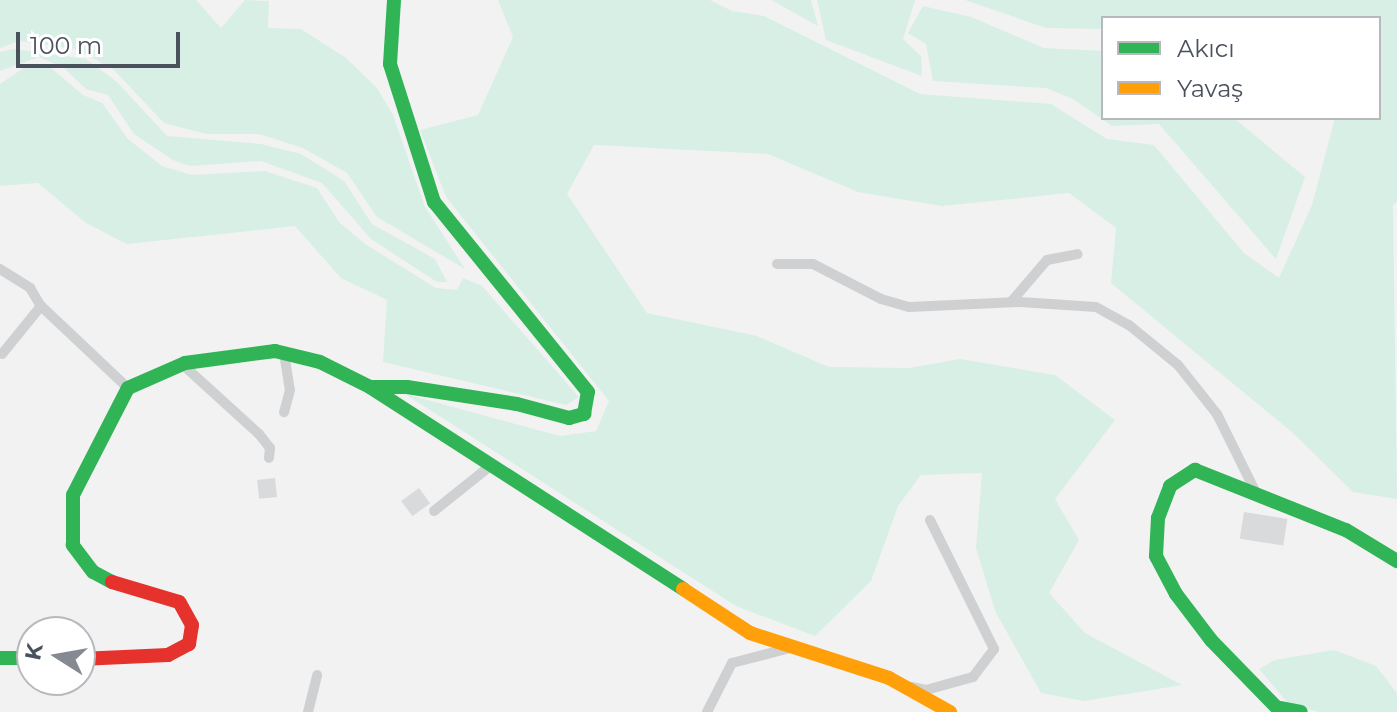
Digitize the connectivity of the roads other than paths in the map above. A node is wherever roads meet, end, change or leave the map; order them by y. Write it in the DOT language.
graph roads {
  1 [pos="394,0"];
  2 [pos="1077,254"];
  3 [pos="777,264"];
  4 [pos="0,269"];
  5 [pos="1011,302"];
  6 [pos="41,306"];
  7 [pos="284,353"];
  8 [pos="2,354"];
  9 [pos="182,364"];
  10 [pos="370,387"];
  11 [pos="128,388"];
  12 [pos="284,412"];
  13 [pos="269,458"];
  14 [pos="489,467"];
  15 [pos="1256,493"];
  16 [pos="434,511"];
  17 [pos="930,520"];
  18 [pos="1397,561"];
  19 [pos="796,648"];
  20 [pos="96,658"];
  21 [pos="317,675"];
  22 [pos="899,683"];
  23 [pos="1281,710"];
  24 [pos="308,712"];
  25 [pos="707,712"];
  26 [pos="950,712"];
  27 [pos="1301,712"];
  1 -- 10 [label="street"];
  2 -- 5 [label="street"];
  3 -- 5 [label="street"];
  4 -- 6 [label="street"];
  5 -- 15 [label="street"];
  6 -- 8 [label="street"];
  6 -- 11 [label="street"];
  7 -- 9 [label="street"];
  7 -- 10 [label="street"];
  7 -- 12 [label="street"];
  9 -- 11 [label="street"];
  9 -- 13 [label="street"];
  10 -- 14 [label="street"];
  11 -- 20 [label="street"];
  14 -- 16 [label="street"];
  14 -- 19 [label="street"];
  15 -- 18 [label="street"];
  15 -- 23 [label="street"];
  17 -- 22 [label="street"];
  19 -- 22 [label="street"];
  19 -- 25 [label="street"];
  21 -- 24 [label="street"];
  22 -- 26 [label="street"];
  23 -- 27 [label="street"];
}
